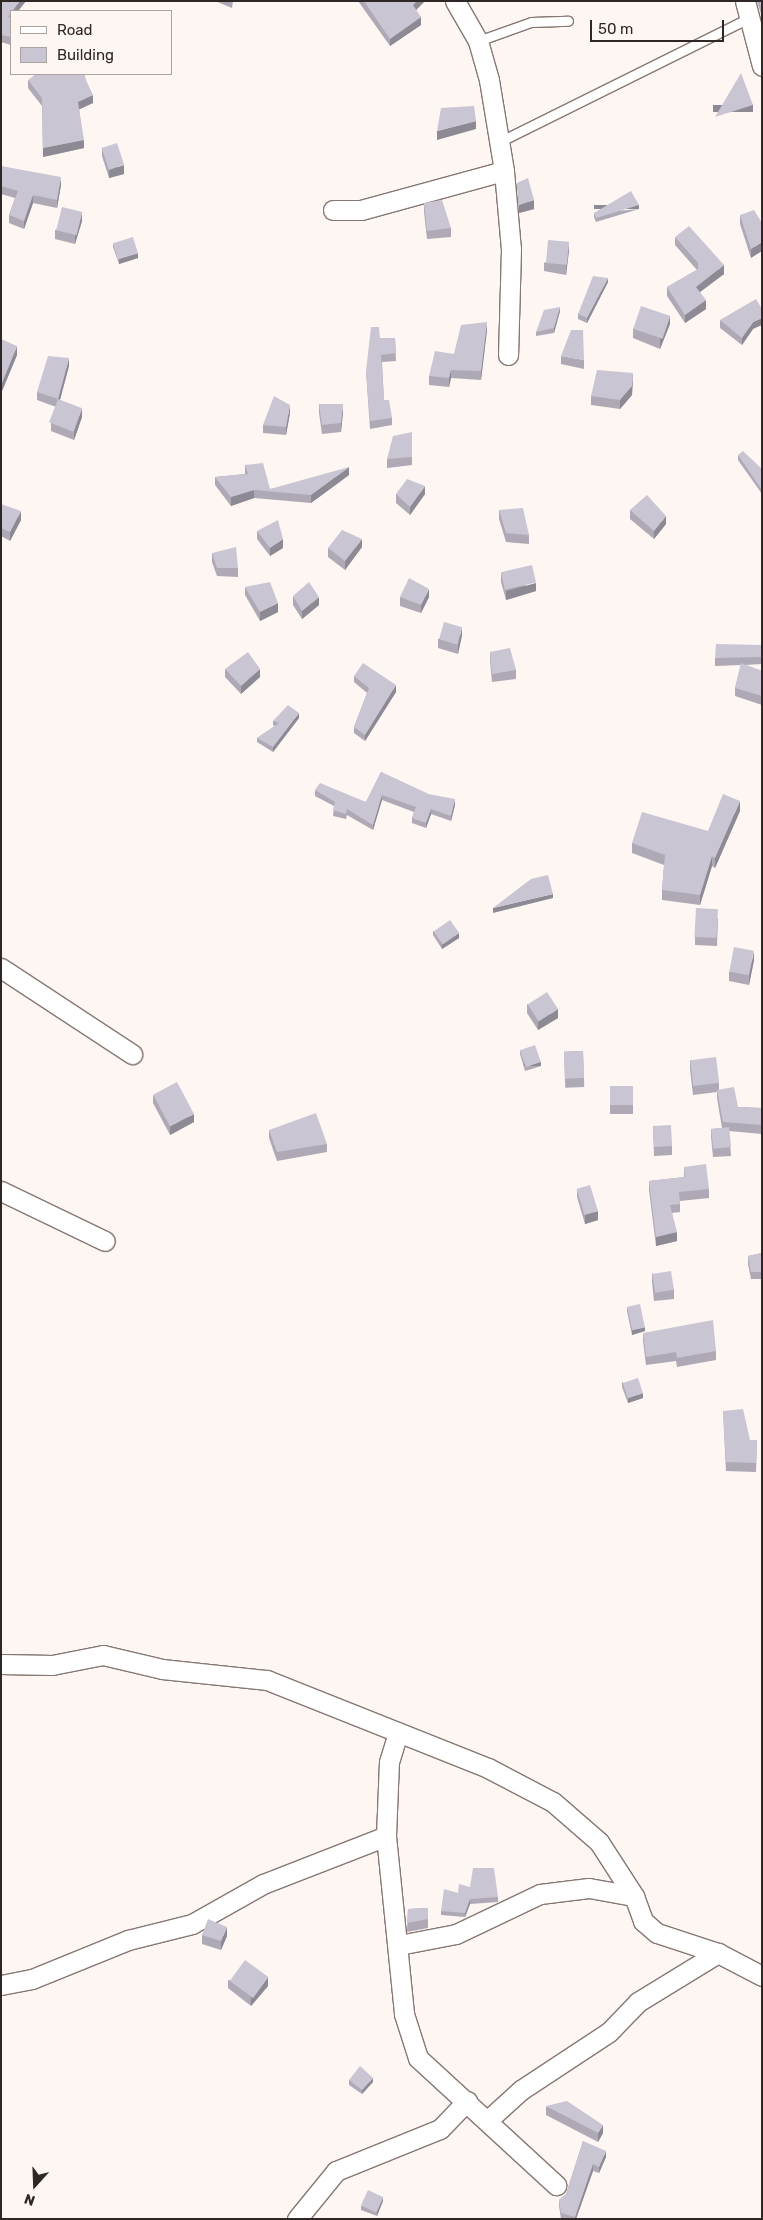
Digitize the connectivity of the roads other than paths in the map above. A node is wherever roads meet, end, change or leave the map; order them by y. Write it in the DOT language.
graph roads {
  1 [pos="455,1"];
  2 [pos="747,10"];
  3 [pos="568,21"];
  4 [pos="478,41"];
  5 [pos="762,66"];
  6 [pos="499,142"];
  7 [pos="504,171"];
  8 [pos="333,210"];
  9 [pos="508,355"];
  10 [pos="1,968"];
  11 [pos="132,1054"];
  12 [pos="1,1191"];
  13 [pos="104,1241"];
  14 [pos="1,1664"];
  15 [pos="398,1732"];
  16 [pos="386,1836"];
  17 [pos="634,1896"];
  18 [pos="399,1945"];
  19 [pos="718,1953"];
  20 [pos="762,1976"];
  21 [pos="1,1985"];
  22 [pos="467,2101"];
  23 [pos="488,2120"];
  24 [pos="556,2185"];
  25 [pos="298,2219"];
  1 -- 4 [label="street"];
  2 -- 5 [label="street"];
  2 -- 6 [label="lane"];
  3 -- 4 [label="lane"];
  4 -- 6 [label="street"];
  6 -- 7 [label="street"];
  7 -- 8 [label="street"];
  7 -- 9 [label="street"];
  10 -- 11 [label="street"];
  12 -- 13 [label="street"];
  14 -- 15 [label="street"];
  15 -- 16 [label="street"];
  15 -- 17 [label="street"];
  16 -- 18 [label="street"];
  16 -- 21 [label="street"];
  17 -- 18 [label="street"];
  17 -- 19 [label="street"];
  18 -- 22 [label="street"];
  19 -- 20 [label="street"];
  19 -- 23 [label="street"];
  22 -- 23 [label="street"];
  22 -- 25 [label="street"];
  23 -- 24 [label="street"];
}
